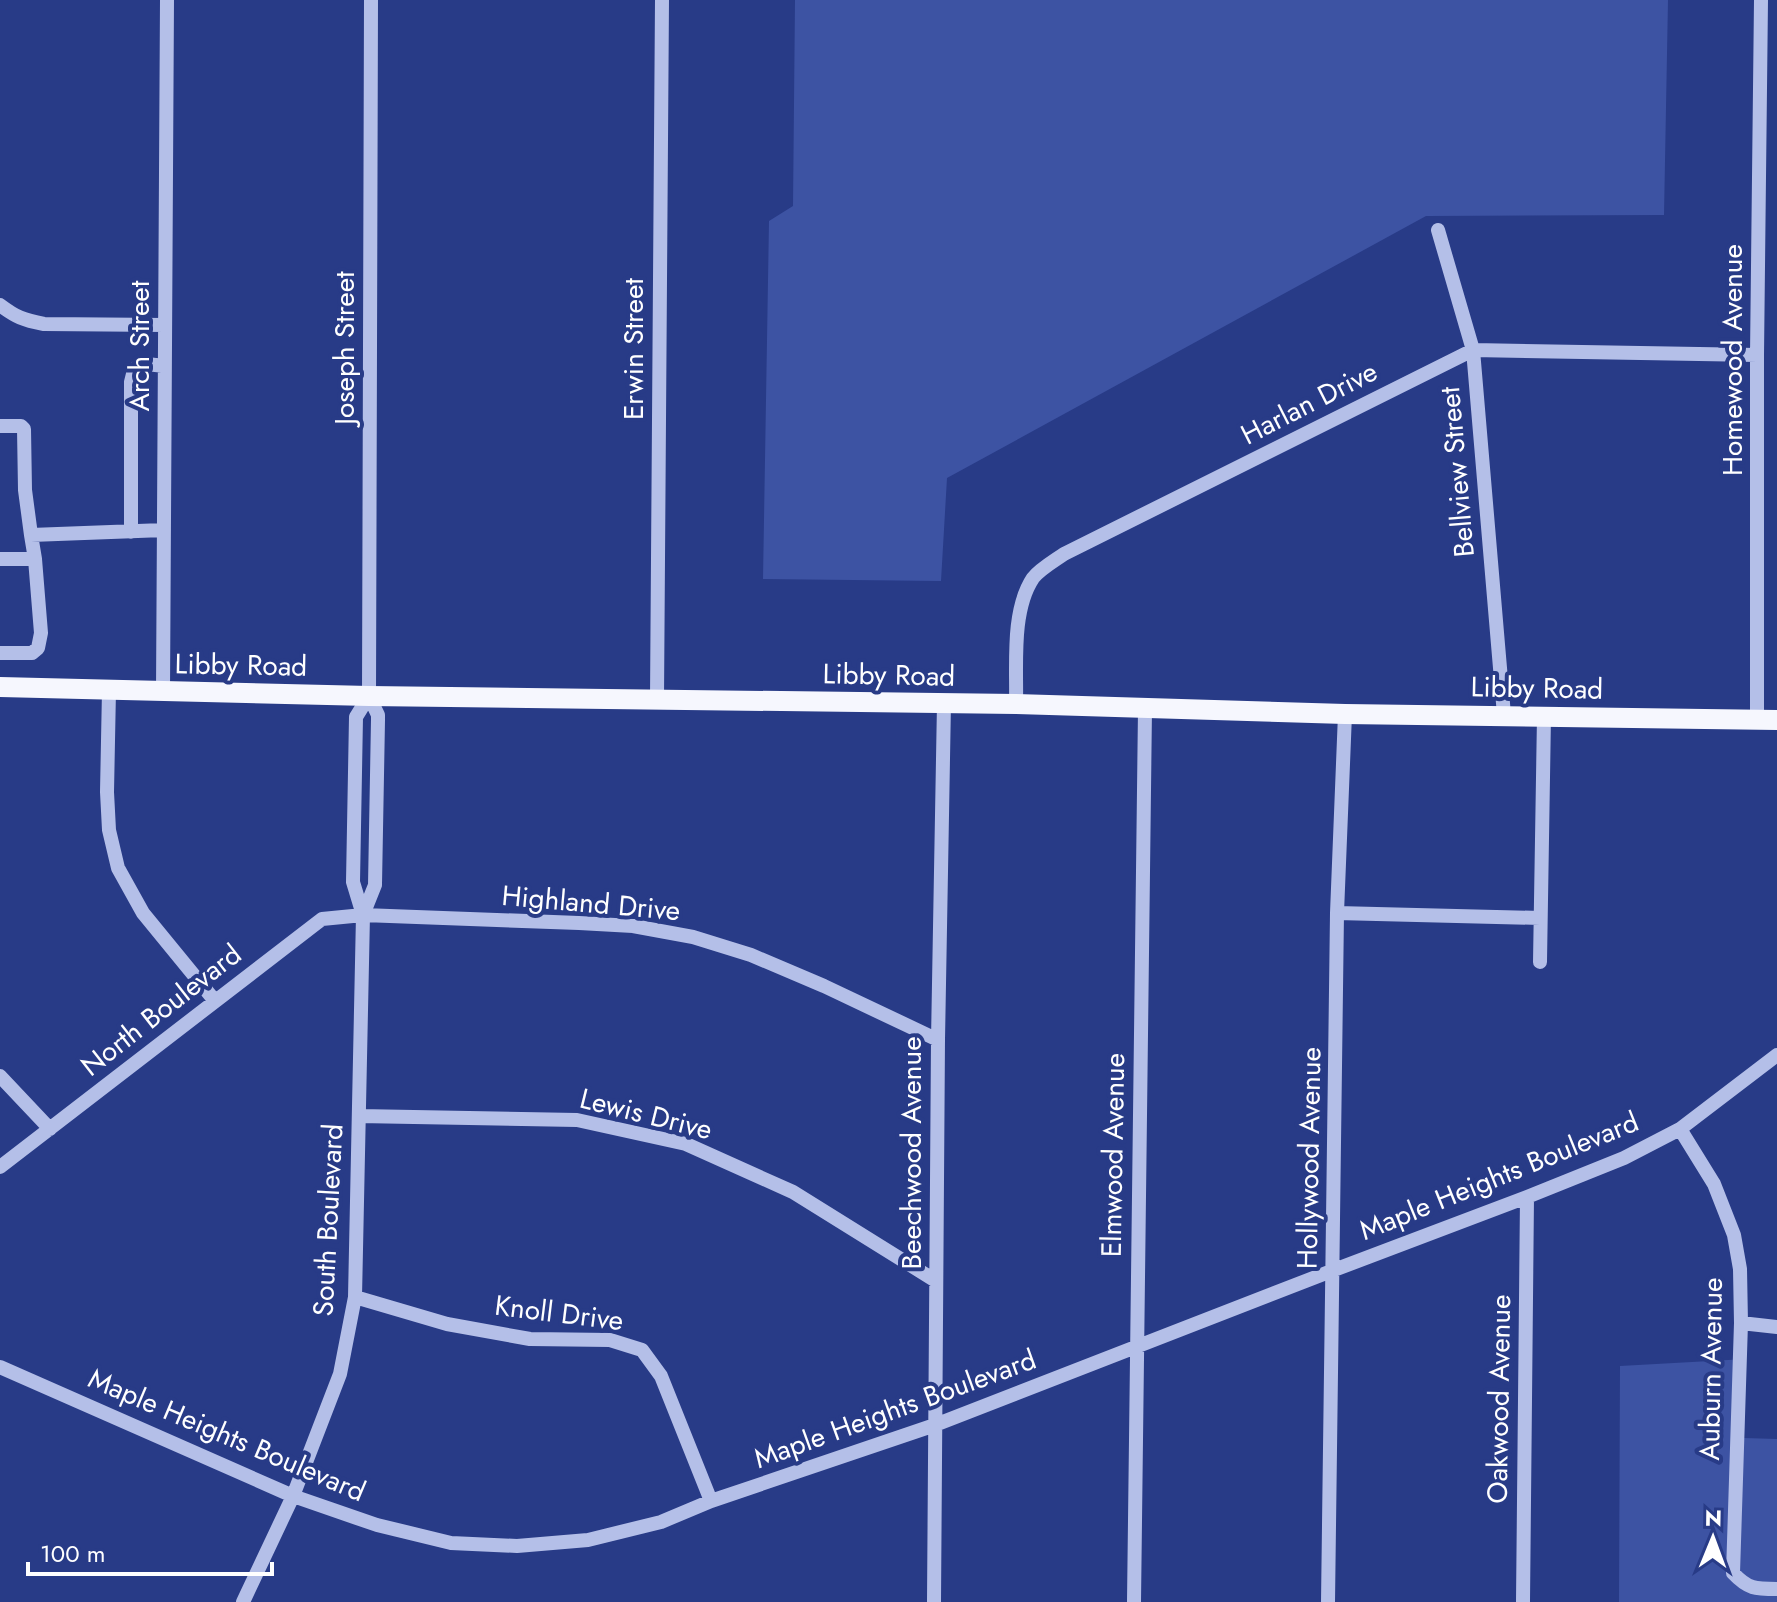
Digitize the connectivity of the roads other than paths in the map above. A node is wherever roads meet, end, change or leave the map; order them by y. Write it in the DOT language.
graph roads {
  1 [pos="167,0"];
  2 [pos="371,0"];
  3 [pos="662,0"];
  4 [pos="1761,0"];
  5 [pos="1438,230"];
  6 [pos="0,305"];
  7 [pos="165,325"];
  8 [pos="1473,350"];
  9 [pos="1757,355"];
  10 [pos="164,366"];
  11 [pos="0,426"];
  12 [pos="164,530"];
  13 [pos="131,532"];
  14 [pos="31,535"];
  15 [pos="0,559"];
  16 [pos="35,559"];
  17 [pos="0,653"];
  18 [pos="0,687"];
  19 [pos="109,690"];
  20 [pos="163,691"];
  21 [pos="369,696"];
  22 [pos="657,699"];
  23 [pos="944,703"];
  24 [pos="1016,704"];
  25 [pos="1145,709"];
  26 [pos="1345,714"];
  27 [pos="1504,715"];
  28 [pos="1544,716"];
  29 [pos="1767,720"];
  30 [pos="1337,913"];
  31 [pos="363,915"];
  32 [pos="1540,918"];
  33 [pos="1540,962"];
  34 [pos="215,1001"];
  35 [pos="938,1040"];
  36 [pos="1777,1055"];
  37 [pos="0,1076"];
  38 [pos="359,1116"];
  39 [pos="50,1129"];
  40 [pos="1680,1129"];
  41 [pos="0,1167"];
  42 [pos="1527,1197"];
  43 [pos="1334,1270"];
  44 [pos="936,1281"];
  45 [pos="355,1297"];
  46 [pos="1741,1323"];
  47 [pos="1777,1327"];
  48 [pos="1137,1347"];
  49 [pos="0,1367"];
  50 [pos="935,1425"];
  51 [pos="293,1496"];
  52 [pos="711,1501"];
  53 [pos="1777,1589"];
  54 [pos="243,1602"];
  55 [pos="934,1602"];
  56 [pos="1134,1602"];
  57 [pos="1328,1602"];
  58 [pos="1523,1602"];
  1 -- 7 [label="street, Arch Street"];
  2 -- 21 [label="street, Joseph Street"];
  3 -- 22 [label="street, Erwin Street"];
  4 -- 9 [label="street, Homewood Avenue"];
  5 -- 8 [label="street, Bellview Street"];
  6 -- 7 [label="street"];
  7 -- 10 [label="street, Arch Street"];
  8 -- 9 [label="street, Harlan Drive"];
  8 -- 24 [label="street, Harlan Drive"];
  8 -- 27 [label="street, Bellview Street"];
  9 -- 29 [label="street, Homewood Avenue"];
  10 -- 12 [label="street, Arch Street"];
  10 -- 13 [label="street"];
  11 -- 14 [label="street"];
  12 -- 13 [label="street"];
  12 -- 20 [label="street, Arch Street"];
  13 -- 14 [label="street"];
  14 -- 16 [label="street"];
  15 -- 16 [label="street"];
  16 -- 17 [label="street"];
  18 -- 19 [label="main road, Libby Road"];
  19 -- 20 [label="main road, Libby Road"];
  19 -- 34 [label="street"];
  20 -- 21 [label="main road, Libby Road"];
  21 -- 22 [label="main road, Libby Road"];
  21 -- 31 [label="street, South Boulevard"];
  21 -- 31 [label="street, South Boulevard"];
  22 -- 23 [label="main road, Libby Road"];
  23 -- 24 [label="main road, Libby Road"];
  23 -- 35 [label="street, Beechwood Avenue"];
  24 -- 25 [label="main road, Libby Road"];
  25 -- 26 [label="main road, Libby Road"];
  25 -- 48 [label="street, Elmwood Avenue"];
  26 -- 27 [label="main road, Libby Road"];
  26 -- 30 [label="street, Hollywood Avenue"];
  27 -- 28 [label="main road, Libby Road"];
  28 -- 29 [label="main road, Libby Road"];
  28 -- 32 [label="street"];
  30 -- 32 [label="street"];
  30 -- 43 [label="street, Hollywood Avenue"];
  31 -- 34 [label="street, North Boulevard"];
  31 -- 35 [label="street, Highland Drive"];
  31 -- 38 [label="street, South Boulevard"];
  32 -- 33 [label="street"];
  34 -- 39 [label="street, North Boulevard"];
  35 -- 44 [label="street, Beechwood Avenue"];
  36 -- 40 [label="street, Maple Heights Boulevard"];
  37 -- 39 [label="street"];
  38 -- 44 [label="street, Lewis Drive"];
  38 -- 45 [label="street, South Boulevard"];
  39 -- 41 [label="street, North Boulevard"];
  40 -- 42 [label="street, Maple Heights Boulevard"];
  40 -- 46 [label="street, Auburn Avenue"];
  42 -- 43 [label="street, Maple Heights Boulevard"];
  42 -- 58 [label="street, Oakwood Avenue"];
  43 -- 48 [label="street, Maple Heights Boulevard"];
  43 -- 57 [label="street, Hollywood Avenue"];
  44 -- 50 [label="street, Beechwood Avenue"];
  45 -- 51 [label="street, South Boulevard"];
  45 -- 52 [label="street, Knoll Drive"];
  46 -- 47 [label="street"];
  46 -- 53 [label="street, Auburn Avenue"];
  48 -- 50 [label="street, Maple Heights Boulevard"];
  48 -- 56 [label="street, Elmwood Avenue"];
  49 -- 51 [label="street, Maple Heights Boulevard"];
  50 -- 52 [label="street, Maple Heights Boulevard"];
  50 -- 55 [label="street, Beechwood Avenue"];
  51 -- 52 [label="street, Maple Heights Boulevard"];
  51 -- 54 [label="street, South Boulevard"];
}
